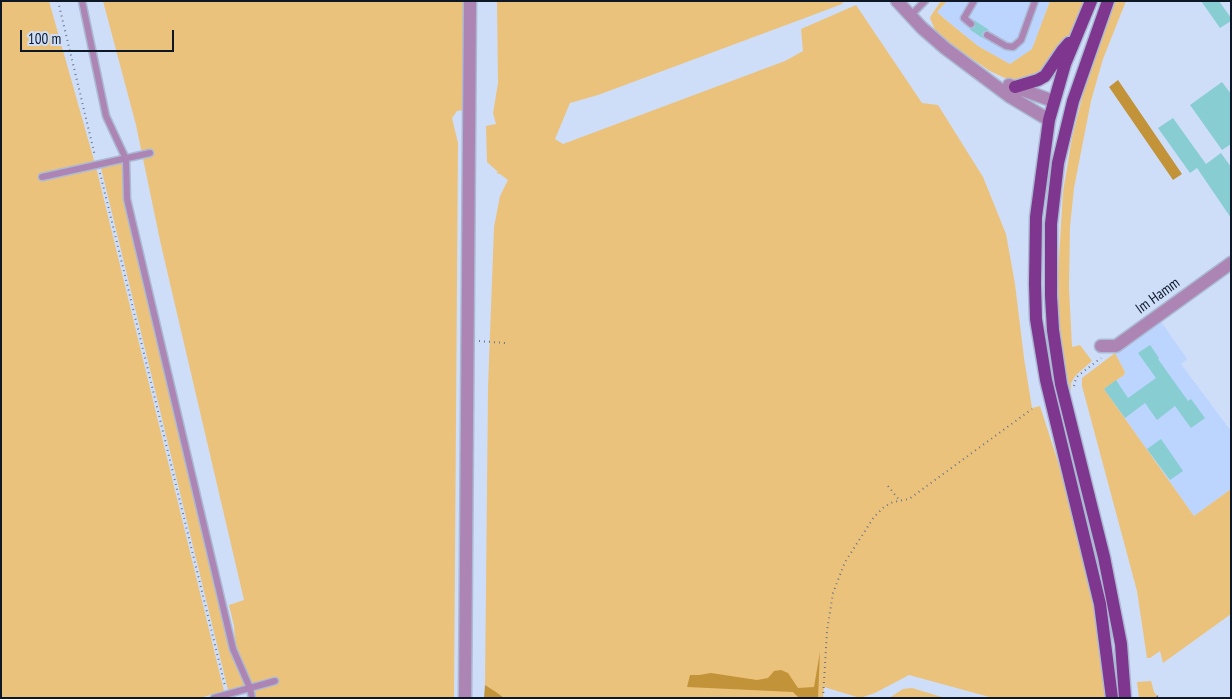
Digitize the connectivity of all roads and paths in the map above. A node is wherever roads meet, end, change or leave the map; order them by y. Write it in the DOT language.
graph roads {
  1 [pos="58,1"];
  2 [pos="82,1"];
  3 [pos="470,1"];
  4 [pos="897,1"];
  5 [pos="925,1"];
  6 [pos="974,1"];
  7 [pos="1035,1"];
  8 [pos="1091,1"];
  9 [pos="1108,1"];
  10 [pos="910,16"];
  11 [pos="971,24"];
  12 [pos="987,35"];
  13 [pos="1075,38"];
  14 [pos="987,78"];
  15 [pos="1015,87"];
  16 [pos="1053,101"];
  17 [pos="1074,101"];
  18 [pos="1061,113"];
  19 [pos="1049,120"];
  20 [pos="1063,138"];
  21 [pos="150,153"];
  22 [pos="126,159"];
  23 [pos="98,165"];
  24 [pos="42,177"];
  25 [pos="1231,263"];
  26 [pos="467,341"];
  27 [pos="505,343"];
  28 [pos="1101,352"];
  29 [pos="1074,389"];
  30 [pos="1032,408"];
  31 [pos="888,486"];
  32 [pos="900,501"];
  33 [pos="275,681"];
  34 [pos="250,688"];
  35 [pos="227,694"];
  36 [pos="214,698"];
  37 [pos="252,698"];
  38 [pos="465,698"];
  39 [pos="823,698"];
  40 [pos="1112,698"];
  41 [pos="1125,698"];
  1 -- 23 [label="path"];
  2 -- 22 [label="lane"];
  3 -- 26 [label="street"];
  4 -- 10 [label="street"];
  5 -- 10 [label="lane"];
  6 -- 11 [label="lane"];
  7 -- 12 [label="lane"];
  8 -- 13 [label="main road"];
  9 -- 17 [label="main road"];
  10 -- 14 [label="street"];
  13 -- 15 [label="main road"];
  13 -- 16 [label="main road"];
  14 -- 15 [label="street"];
  14 -- 19 [label="street"];
  15 -- 16 [label="street"];
  16 -- 18 [label="main road"];
  16 -- 19 [label="main road"];
  17 -- 18 [label="main road"];
  17 -- 20 [label="main road"];
  18 -- 19 [label="main road"];
  18 -- 20 [label="main road"];
  19 -- 40 [label="main road"];
  20 -- 41 [label="main road"];
  21 -- 22 [label="lane"];
  22 -- 23 [label="lane"];
  22 -- 34 [label="lane"];
  23 -- 24 [label="lane"];
  23 -- 35 [label="path"];
  25 -- 28 [label="street, Im Hamm"];
  26 -- 27 [label="path"];
  26 -- 38 [label="street"];
  28 -- 29 [label="path"];
  30 -- 32 [label="path"];
  31 -- 32 [label="path"];
  32 -- 39 [label="path"];
  33 -- 34 [label="lane"];
  34 -- 35 [label="lane"];
  34 -- 37 [label="lane"];
  35 -- 36 [label="lane"];
}
